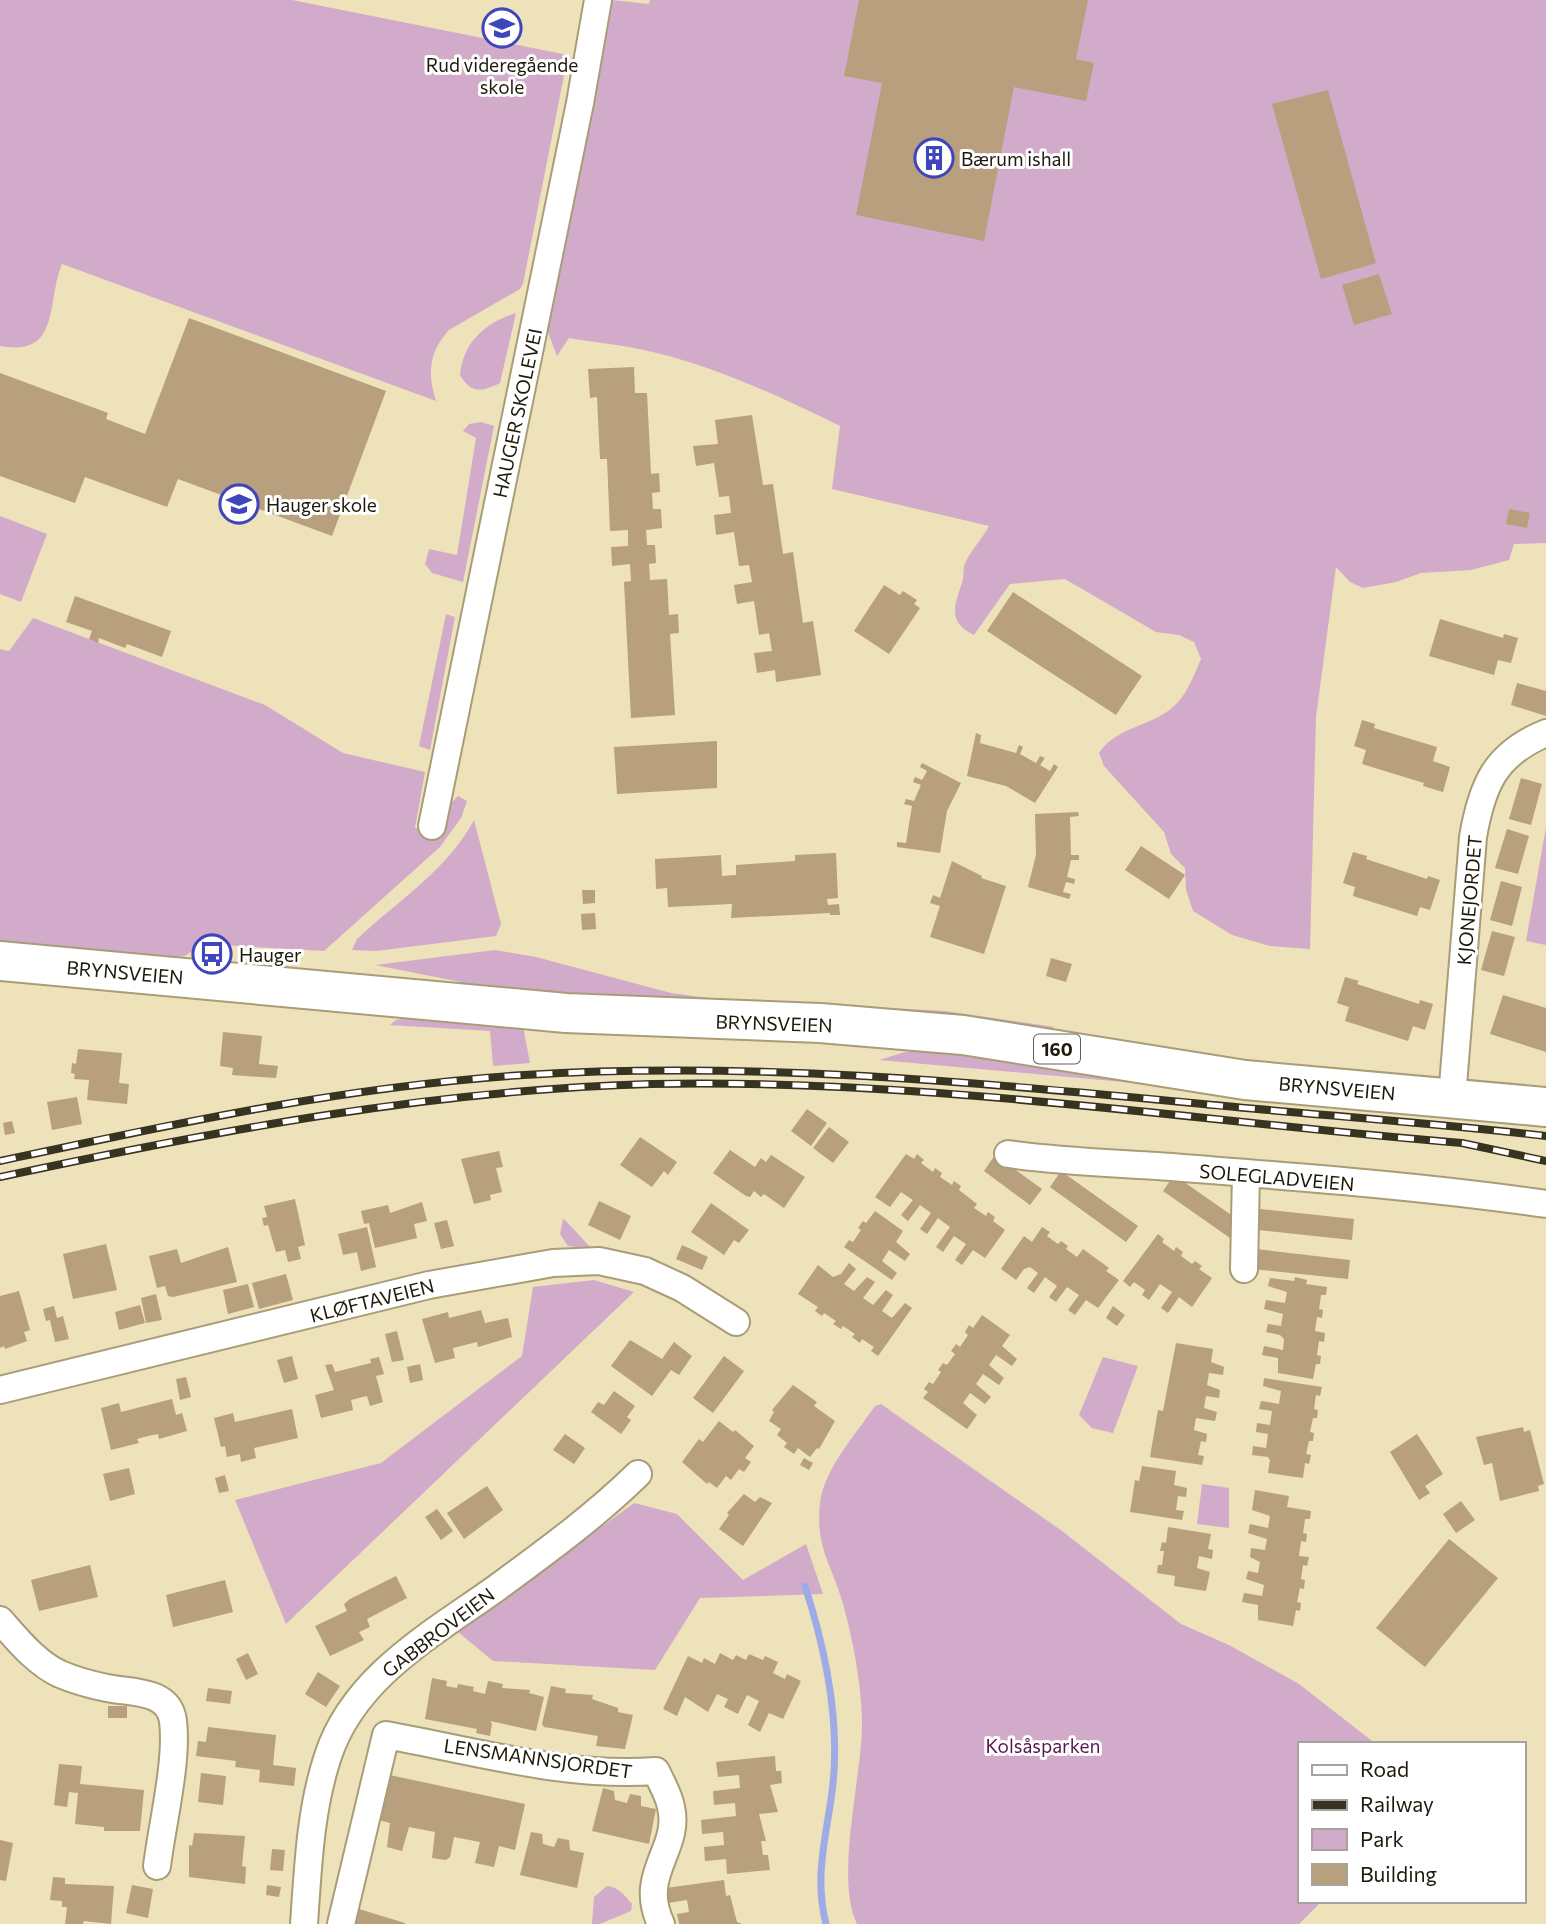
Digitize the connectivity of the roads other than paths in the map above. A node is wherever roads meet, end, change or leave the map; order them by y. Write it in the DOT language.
graph roads {
  1 [pos="598,0"];
  2 [pos="1546,733"];
  3 [pos="432,826"];
  4 [pos="0,961"];
  5 [pos="1452,1098"];
  6 [pos="1546,1107"];
  7 [pos="1008,1154"];
  8 [pos="1246,1173"];
  9 [pos="1546,1205"];
  10 [pos="1244,1269"];
  11 [pos="736,1322"];
  12 [pos="0,1390"];
  13 [pos="638,1474"];
  14 [pos="0,1620"];
  15 [pos="344,1720"];
  16 [pos="386,1735"];
  17 [pos="157,1866"];
  18 [pos="304,1924"];
  19 [pos="341,1924"];
  20 [pos="661,1924"];
  1 -- 3 [label="street, HAUGER SKOLEVEI"];
  2 -- 5 [label="street, KJONEJORDET"];
  4 -- 5 [label="main road, BRYNSVEIEN / 160"];
  5 -- 6 [label="main road, BRYNSVEIEN / 160"];
  7 -- 8 [label="street, SOLEGLADVEIEN"];
  8 -- 9 [label="street, SOLEGLADVEIEN"];
  8 -- 10 [label="street"];
  11 -- 12 [label="street, KLØFTAVEIEN"];
  13 -- 15 [label="street, GABBROVEIEN"];
  14 -- 17 [label="street"];
  15 -- 16 [label="street, LENSMANNSJORDET"];
  15 -- 18 [label="street, GABBROVEIEN"];
  16 -- 19 [label="street"];
  16 -- 20 [label="street, LENSMANNSJORDET"];
}
